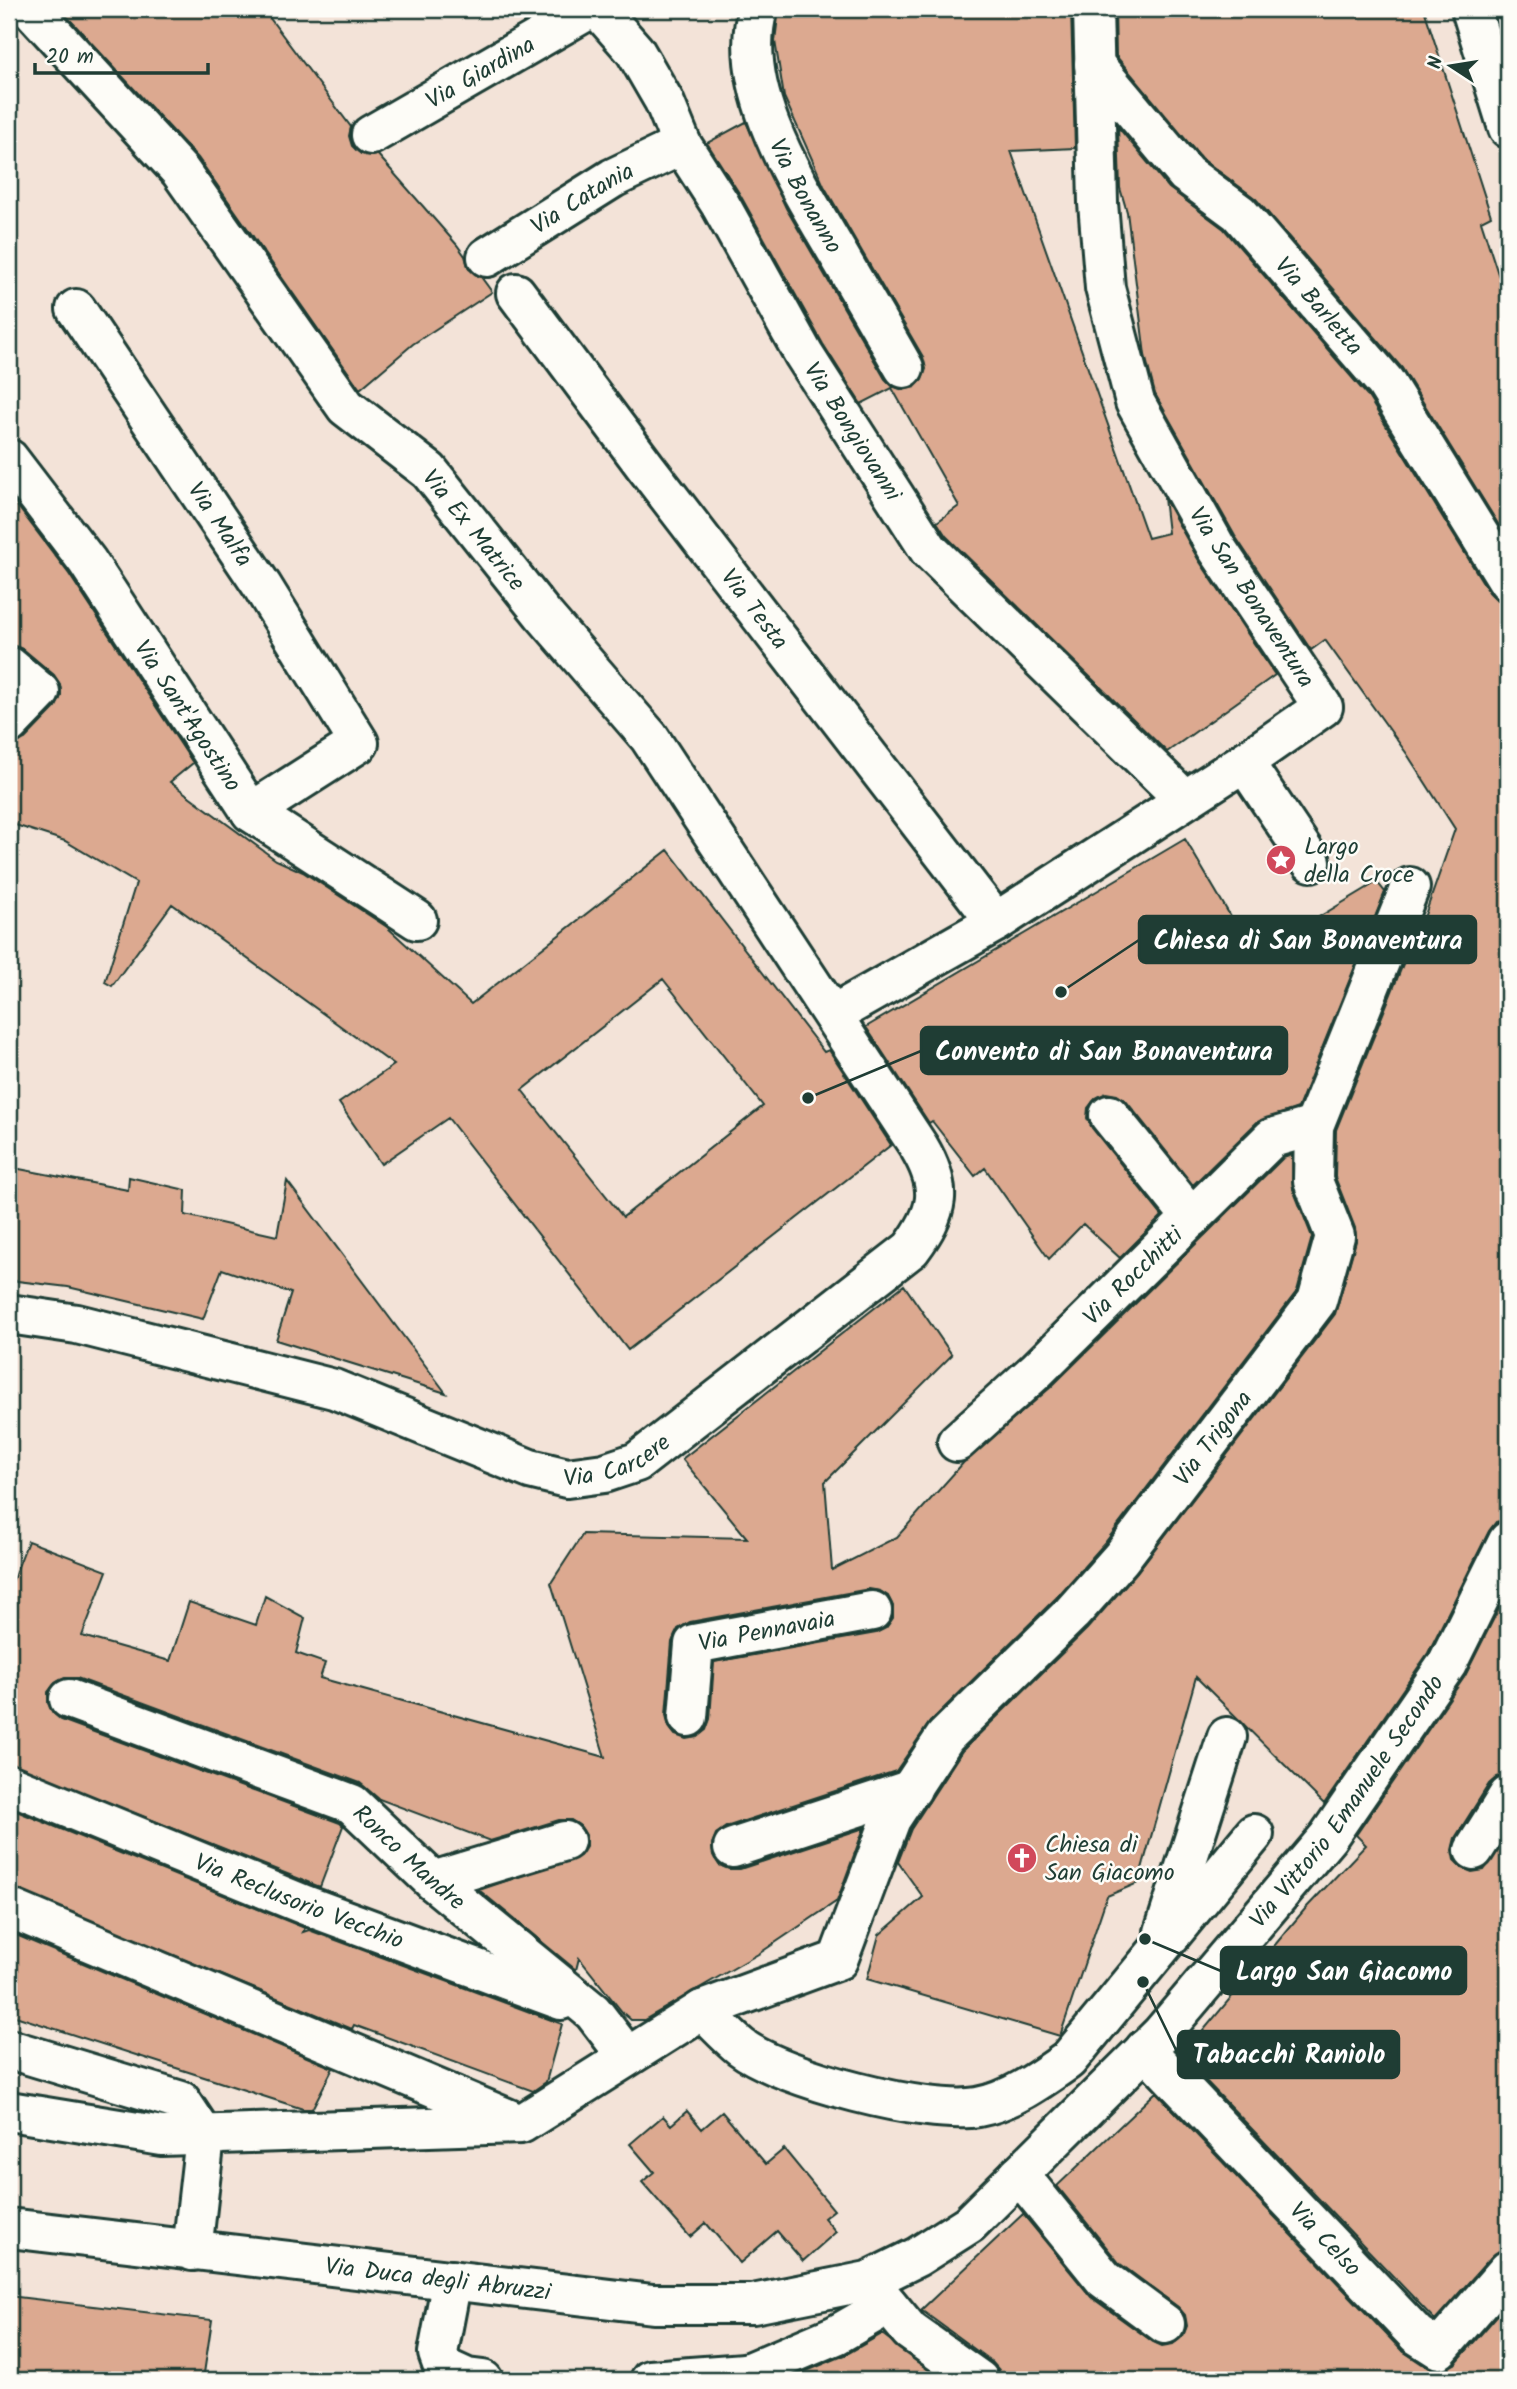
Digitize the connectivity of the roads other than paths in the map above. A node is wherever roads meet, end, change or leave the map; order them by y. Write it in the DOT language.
graph roads {
  1 [pos="31,9"];
  2 [pos="590,9"];
  3 [pos="598,9"];
  4 [pos="758,9"];
  5 [pos="1093,9"];
  6 [pos="1471,9"];
  7 [pos="1094,64"];
  8 [pos="1508,128"];
  9 [pos="371,135"];
  10 [pos="682,145"];
  11 [pos="487,257"];
  12 [pos="516,293"];
  13 [pos="76,309"];
  14 [pos="904,368"];
  15 [pos="9,459"];
  16 [pos="1508,581"];
  17 [pos="9,666"];
  18 [pos="9,724"];
  19 [pos="1244,762"];
  20 [pos="1184,799"];
  21 [pos="251,812"];
  22 [pos="1311,863"];
  23 [pos="1410,887"];
  24 [pos="417,920"];
  25 [pos="996,922"];
  26 [pos="834,1014"];
  27 [pos="1109,1115"];
  28 [pos="1314,1126"];
  29 [pos="1192,1218"];
  30 [pos="9,1314"];
  31 [pos="957,1442"];
  32 [pos="1508,1541"];
  33 [pos="872,1611"];
  34 [pos="69,1699"];
  35 [pos="688,1717"];
  36 [pos="1227,1737"];
  37 [pos="9,1784"];
  38 [pos="912,1789"];
  39 [pos="1508,1796"];
  40 [pos="1254,1834"];
  41 [pos="565,1841"];
  42 [pos="733,1848"];
  43 [pos="1474,1850"];
  44 [pos="433,1881"];
  45 [pos="9,1909"];
  46 [pos="1158,1951"];
  47 [pos="702,2010"];
  48 [pos="593,2012"];
  49 [pos="9,2049"];
  50 [pos="1145,2049"];
  51 [pos="626,2055"];
  52 [pos="9,2111"];
  53 [pos="521,2124"];
  54 [pos="205,2137"];
  55 [pos="1019,2174"];
  56 [pos="9,2228"];
  57 [pos="192,2251"];
  58 [pos="1508,2270"];
  59 [pos="452,2280"];
  60 [pos="878,2293"];
  61 [pos="1165,2324"];
  62 [pos="737,2376"];
  63 [pos="483,2380"];
  64 [pos="650,2380"];
  65 [pos="979,2380"];
  1 -- 26 [label="street, Via Ex Matrice"];
  2 -- 9 [label="street, Via Giardina"];
  3 -- 10 [label="street, Via Bongiovanni"];
  4 -- 14 [label="street, Via Bonanno"];
  5 -- 7 [label="street, Via San Bonaventura"];
  6 -- 8 [label="street"];
  7 -- 16 [label="street, Via Barletta"];
  7 -- 19 [label="street, Via San Bonaventura"];
  10 -- 11 [label="street, Via Catania"];
  10 -- 20 [label="street, Via Bongiovanni"];
  12 -- 25 [label="street, Via Testa"];
  13 -- 21 [label="street, Via Malfa"];
  15 -- 21 [label="street, Via Sant'Agostino"];
  17 -- 18 [label="street"];
  19 -- 20 [label="street, Via San Bonaventura"];
  19 -- 22 [label="street"];
  20 -- 25 [label="street, Via San Bonaventura"];
  21 -- 24 [label="street, Via Sant'Agostino"];
  23 -- 28 [label="street, Via Trigona"];
  25 -- 26 [label="street, Via San Bonaventura"];
  26 -- 30 [label="street, Via Carcere"];
  27 -- 29 [label="street"];
  28 -- 29 [label="street, Via Rocchitti"];
  28 -- 38 [label="street, Via Trigona"];
  29 -- 31 [label="street, Via Rocchitti"];
  32 -- 50 [label="street, Via Vittorio Emanuele Secondo"];
  33 -- 35 [label="street, Via Pennavaia"];
  34 -- 44 [label="street, Ronco Mandre"];
  36 -- 46 [label="street"];
  37 -- 48 [label="street, Via Reclusorio Vecchio"];
  38 -- 42 [label="street"];
  38 -- 47 [label="street, Via Trigona"];
  39 -- 43 [label="street"];
  40 -- 46 [label="street"];
  41 -- 44 [label="street"];
  44 -- 48 [label="street, Ronco Mandre"];
  45 -- 53 [label="street"];
  46 -- 47 [label="street"];
  47 -- 51 [label="street, Via Trigona"];
  48 -- 51 [label="street, Ronco Mandre"];
  49 -- 54 [label="street"];
  50 -- 55 [label="street, Via Vittorio Emanuele Secondo"];
  50 -- 58 [label="street, Via Celso"];
  51 -- 53 [label="street, Via Trigona"];
  52 -- 54 [label="street"];
  53 -- 54 [label="street"];
  54 -- 57 [label="street"];
  55 -- 60 [label="street, Via Vittorio Emanuele Secondo"];
  55 -- 61 [label="street"];
  56 -- 57 [label="street, Via Duca degli Abruzzi"];
  57 -- 59 [label="street, Via Duca degli Abruzzi"];
  59 -- 60 [label="street, Via Duca degli Abruzzi"];
  59 -- 63 [label="street"];
  60 -- 62 [label="street"];
  60 -- 65 [label="street"];
  62 -- 64 [label="street"];
}
